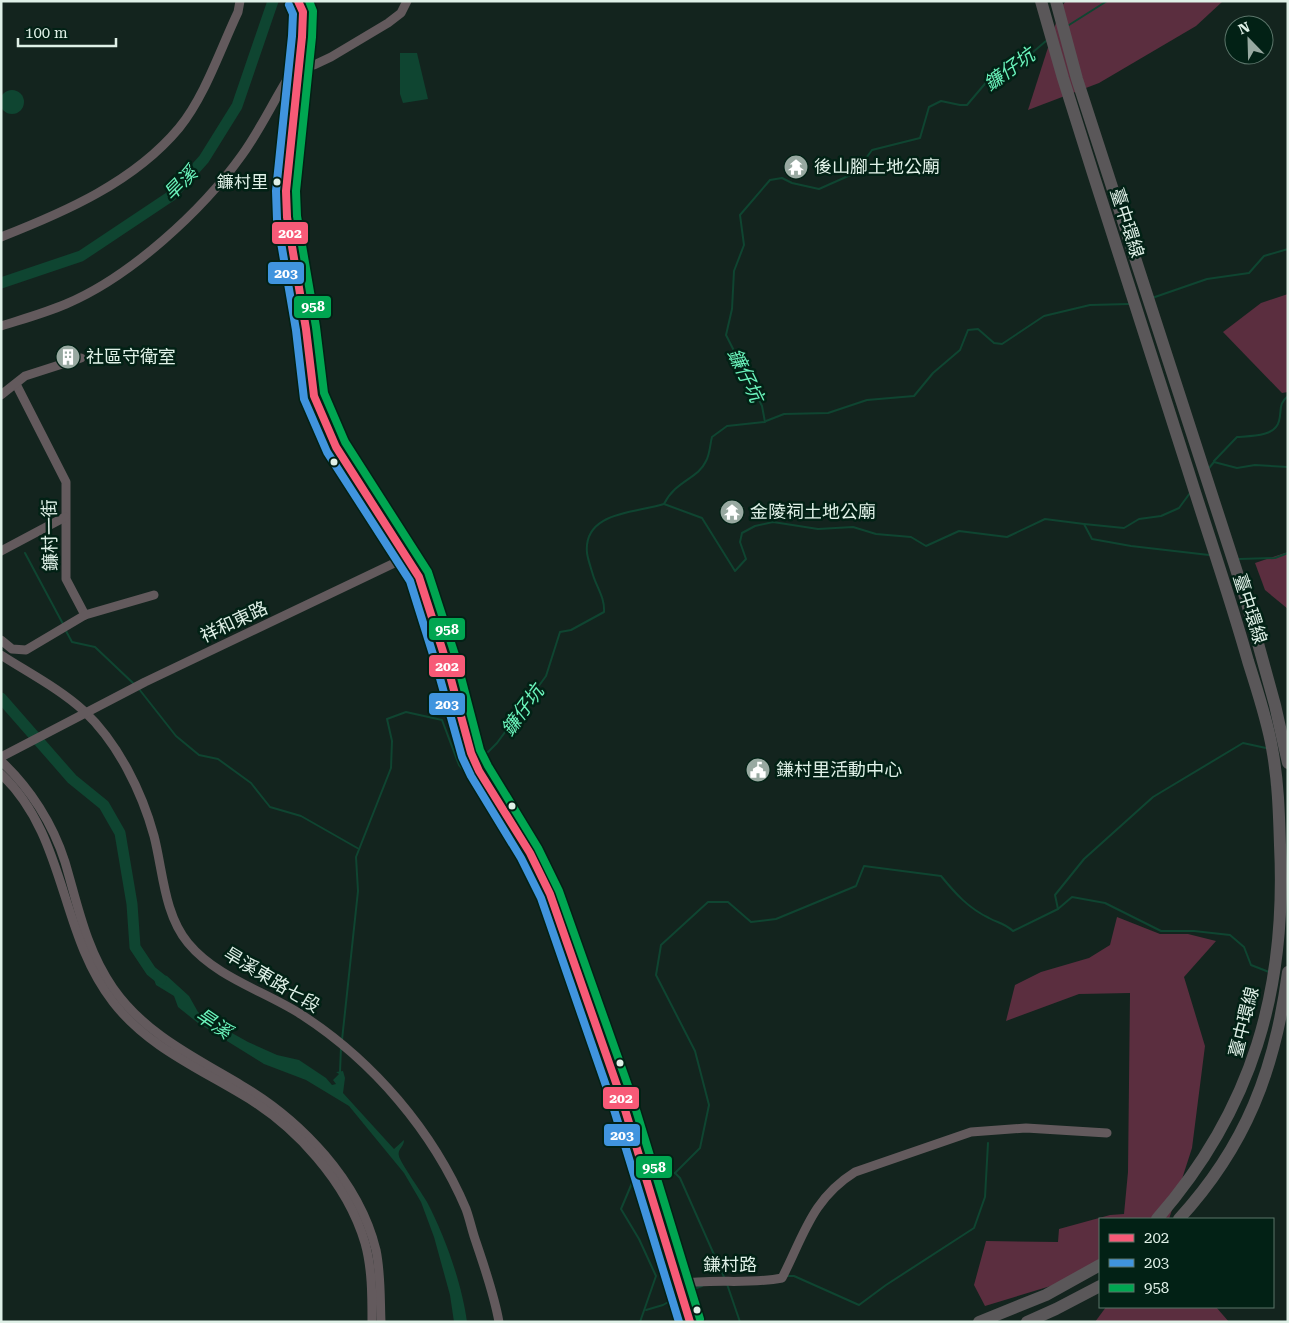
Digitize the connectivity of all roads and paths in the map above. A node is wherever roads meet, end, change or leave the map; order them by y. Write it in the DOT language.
graph roads {
  1 [pos="240,1"];
  2 [pos="298,1"];
  3 [pos="407,1"];
  4 [pos="1041,1"];
  5 [pos="1056,1"];
  6 [pos="298,62"];
  7 [pos="1,238"];
  8 [pos="1,326"];
  9 [pos="81,358"];
  10 [pos="16,384"];
  11 [pos="1,395"];
  12 [pos="65,517"];
  13 [pos="1,551"];
  14 [pos="407,557"];
  15 [pos="154,595"];
  16 [pos="85,615"];
  17 [pos="1,640"];
  18 [pos="1,655"];
  19 [pos="86,713"];
  20 [pos="1287,756"];
  21 [pos="3,758"];
  22 [pos="1,774"];
  23 [pos="1287,976"];
  24 [pos="1106,1133"];
  25 [pos="1158,1218"];
  26 [pos="1180,1218"];
  27 [pos="1099,1266"];
  28 [pos="679,1284"];
  29 [pos="1099,1287"];
  30 [pos="372,1322"];
  31 [pos="381,1322"];
  32 [pos="499,1322"];
  33 [pos="690,1322"];
  34 [pos="979,1322"];
  35 [pos="1027,1322"];
  1 -- 7 [label="street"];
  2 -- 6 [label="street, 鎌村路"];
  3 -- 6 [label="street"];
  4 -- 25 [label="highway, 臺中環線"];
  5 -- 20 [label="highway, 臺中環線"];
  6 -- 8 [label="street"];
  6 -- 14 [label="street, 鎌村路"];
  9 -- 10 [label="street"];
  10 -- 11 [label="street"];
  10 -- 12 [label="street, 鐮村一街"];
  12 -- 13 [label="street"];
  12 -- 16 [label="street, 鐮村一街"];
  14 -- 19 [label="street, 祥和東路"];
  14 -- 28 [label="street, 鎌村路"];
  15 -- 16 [label="street"];
  16 -- 17 [label="street"];
  18 -- 19 [label="street, 旱溪東路七段"];
  19 -- 21 [label="street, 祥和東路"];
  19 -- 32 [label="street, 旱溪東路七段"];
  21 -- 31 [label="street"];
  22 -- 30 [label="street"];
  23 -- 26 [label="highway, 臺中環線"];
  24 -- 28 [label="street, 鎌村路"];
  27 -- 34 [label="highway"];
  28 -- 33 [label="street"];
  29 -- 35 [label="highway"];
}
